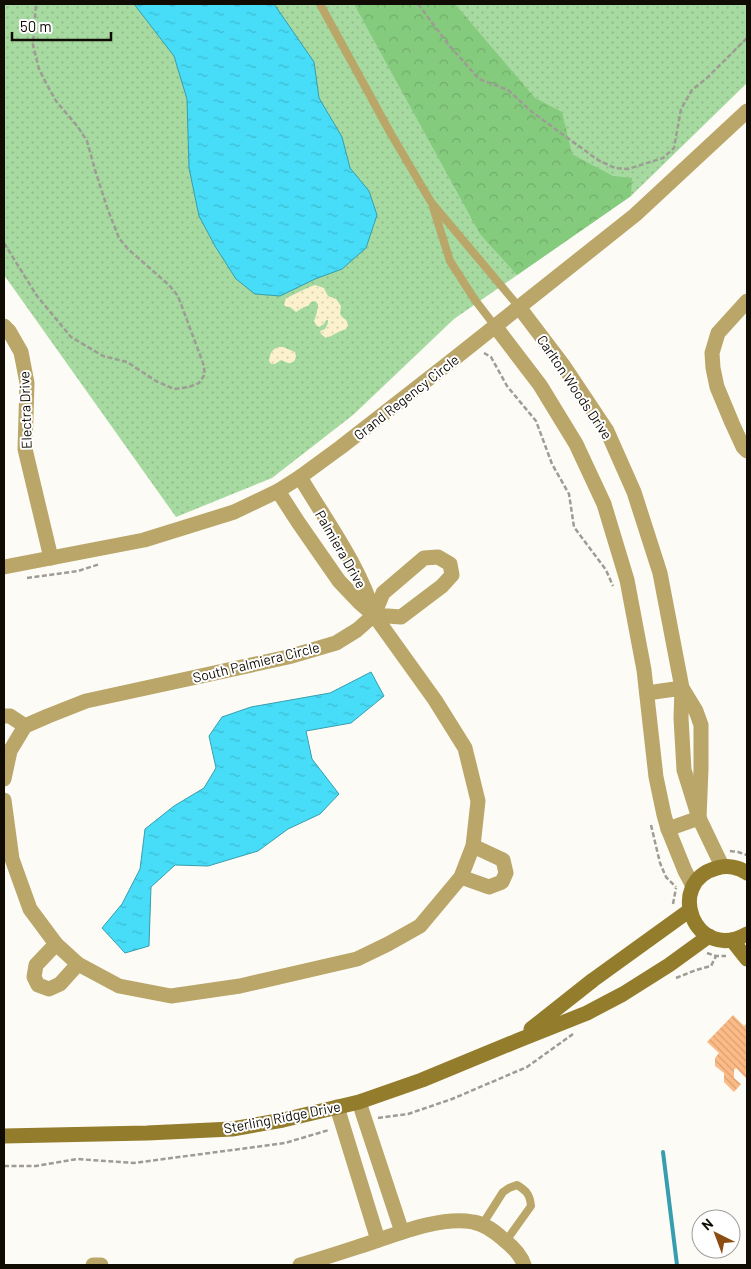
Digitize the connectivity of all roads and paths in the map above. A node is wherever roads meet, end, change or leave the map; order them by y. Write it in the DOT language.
graph roads {
  1 [pos="36,4"];
  2 [pos="320,4"];
  3 [pos="418,4"];
  4 [pos="747,38"];
  5 [pos="747,111"];
  6 [pos="431,202"];
  7 [pos="4,243"];
  8 [pos="747,301"];
  9 [pos="519,307"];
  10 [pos="4,326"];
  11 [pos="495,326"];
  12 [pos="484,353"];
  13 [pos="747,451"];
  14 [pos="300,477"];
  15 [pos="278,491"];
  16 [pos="51,558"];
  17 [pos="103,563"];
  18 [pos="4,566"];
  19 [pos="22,579"];
  20 [pos="616,593"];
  21 [pos="374,616"];
  22 [pos="682,688"];
  23 [pos="647,693"];
  24 [pos="4,716"];
  25 [pos="25,726"];
  26 [pos="7,750"];
  27 [pos="4,779"];
  28 [pos="4,800"];
  29 [pos="699,818"];
  30 [pos="668,829"];
  31 [pos="473,846"];
  32 [pos="722,866"];
  33 [pos="746,871"];
  34 [pos="461,876"];
  35 [pos="693,886"];
  36 [pos="690,910"];
  37 [pos="747,934"];
  38 [pos="709,936"];
  39 [pos="732,940"];
  40 [pos="56,944"];
  41 [pos="747,959"];
  42 [pos="78,964"];
  43 [pos="519,1040"];
  44 [pos="359,1102"];
  45 [pos="337,1108"];
  46 [pos="4,1136"];
  47 [pos="482,1225"];
  48 [pos="402,1232"];
  49 [pos="378,1240"];
  50 [pos="506,1241"];
  51 [pos="92,1265"];
  52 [pos="101,1265"];
  53 [pos="300,1265"];
  54 [pos="524,1265"];
  1 -- 7 [label="path"];
  2 -- 6 [label="lane, Carlton Woods Drive"];
  3 -- 4 [label="path"];
  5 -- 9 [label="street, Grand Regency Circle"];
  6 -- 9 [label="lane, Carlton Woods Drive"];
  6 -- 11 [label="lane, Carlton Woods Drive"];
  8 -- 13 [label="street"];
  9 -- 11 [label="street, Grand Regency Circle"];
  9 -- 22 [label="street, Carlton Woods Drive"];
  10 -- 16 [label="street, Electra Drive"];
  11 -- 14 [label="street, Grand Regency Circle"];
  11 -- 23 [label="street, Carlton Woods Drive"];
  12 -- 20 [label="path"];
  14 -- 15 [label="street, Grand Regency Circle"];
  14 -- 21 [label="street, Palmiera Drive"];
  15 -- 16 [label="street, Grand Regency Circle"];
  15 -- 21 [label="street, Palmiera Drive"];
  16 -- 18 [label="street, Grand Regency Circle"];
  17 -- 19 [label="path"];
  21 -- 21 [label="street"];
  21 -- 25 [label="street, South Palmiera Circle"];
  21 -- 31 [label="street"];
  22 -- 23 [label="street"];
  22 -- 29 [label="street, Carlton Woods Drive"];
  23 -- 30 [label="street, Carlton Woods Drive"];
  24 -- 25 [label="street"];
  25 -- 26 [label="street"];
  26 -- 27 [label="street"];
  28 -- 40 [label="street"];
  29 -- 30 [label="street"];
  29 -- 32 [label="street, Carlton Woods Drive"];
  30 -- 35 [label="street, Carlton Woods Drive"];
  31 -- 34 [label="street"];
  31 -- 34 [label="street"];
  32 -- 33 [label="street"];
  32 -- 35 [label="street"];
  34 -- 42 [label="street"];
  35 -- 36 [label="street"];
  36 -- 38 [label="street"];
  36 -- 43 [label="street, Sterling Ridge Drive"];
  37 -- 39 [label="street"];
  38 -- 39 [label="street"];
  38 -- 43 [label="street, Sterling Ridge Drive"];
  39 -- 41 [label="street"];
  40 -- 42 [label="street"];
  40 -- 42 [label="street"];
  43 -- 44 [label="street, Sterling Ridge Drive"];
  44 -- 45 [label="street, Sterling Ridge Drive"];
  44 -- 48 [label="street"];
  45 -- 46 [label="street, Sterling Ridge Drive"];
  45 -- 49 [label="street"];
  47 -- 48 [label="street"];
  47 -- 50 [label="street"];
  47 -- 50 [label="lane"];
  48 -- 49 [label="street"];
  49 -- 53 [label="street"];
  50 -- 54 [label="street"];
  51 -- 52 [label="street"];
}
